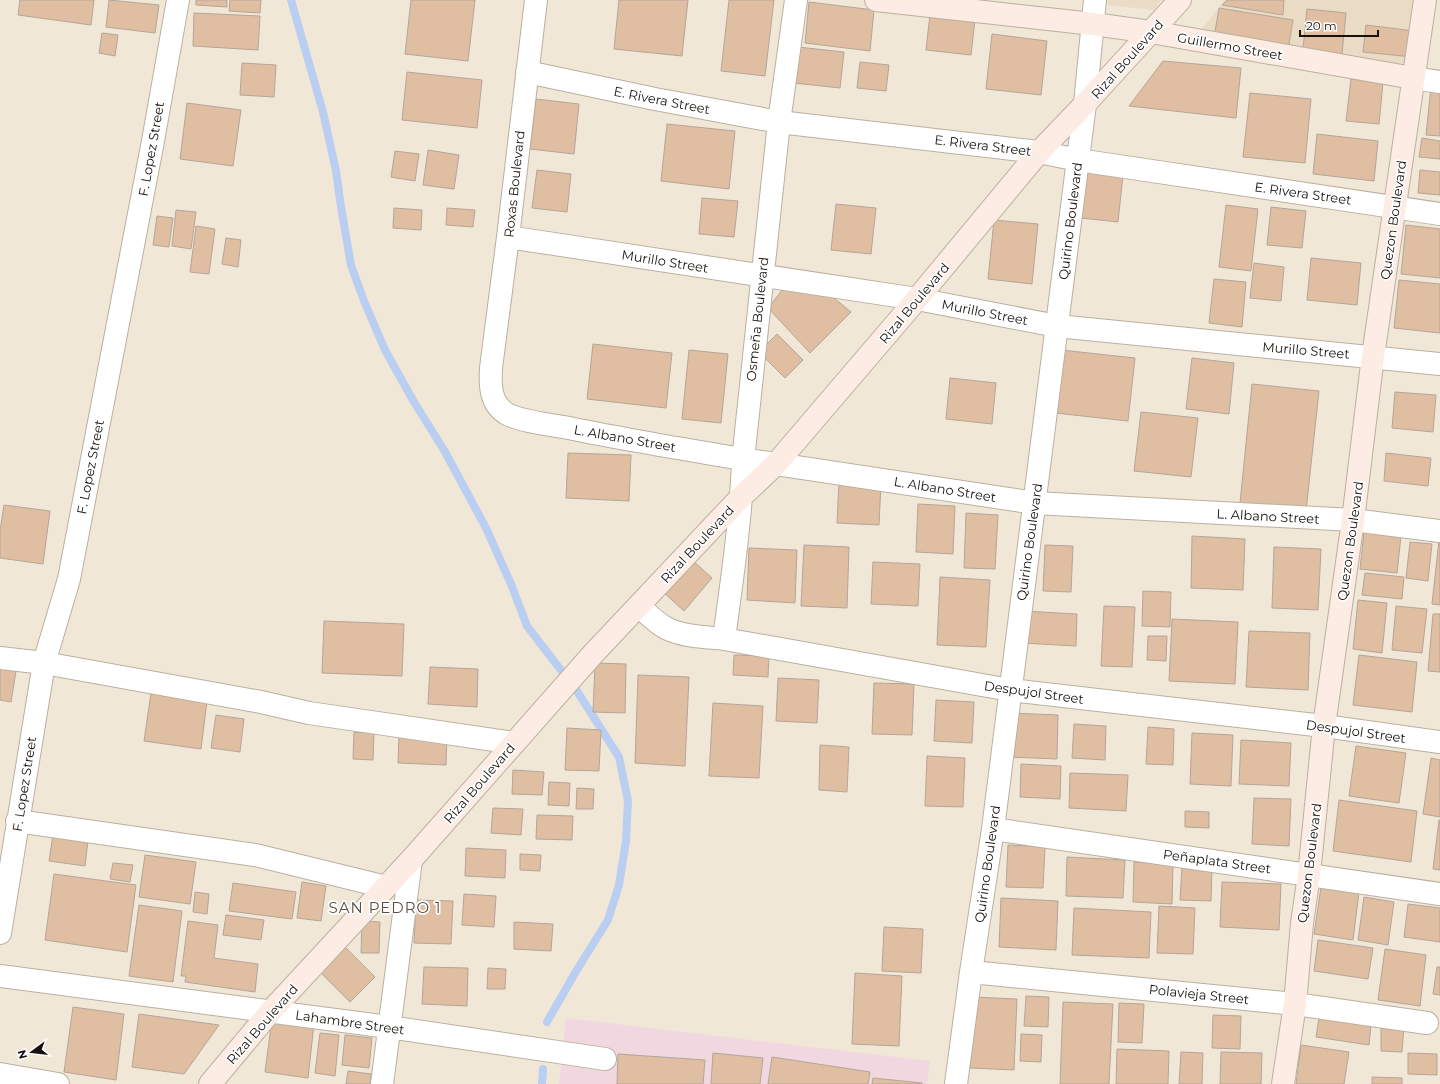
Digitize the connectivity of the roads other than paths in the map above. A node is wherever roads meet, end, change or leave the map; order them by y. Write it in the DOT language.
graph roads {
  1 [pos="178,0"];
  2 [pos="536,0"];
  3 [pos="796,0"];
  4 [pos="876,0"];
  5 [pos="1095,0"];
  6 [pos="1180,0"];
  7 [pos="1425,0"];
  8 [pos="1093,24"];
  9 [pos="1151,32"];
  10 [pos="526,72"];
  11 [pos="1413,78"];
  12 [pos="1440,82"];
  13 [pos="1086,104"];
  14 [pos="778,122"];
  15 [pos="1039,152"];
  16 [pos="1078,160"];
  17 [pos="1396,207"];
  18 [pos="1440,214"];
  19 [pos="508,237"];
  20 [pos="762,276"];
  21 [pos="917,299"];
  22 [pos="1057,326"];
  23 [pos="1373,356"];
  24 [pos="1440,364"];
  25 [pos="491,368"];
  26 [pos="743,460"];
  27 [pos="776,464"];
  28 [pos="741,497"];
  29 [pos="1035,503"];
  30 [pos="1353,520"];
  31 [pos="1440,531"];
  32 [pos="639,606"];
  33 [pos="724,639"];
  34 [pos="0,658"];
  35 [pos="44,663"];
  36 [pos="1010,690"];
  37 [pos="1324,726"];
  38 [pos="514,742"];
  39 [pos="1440,742"];
  40 [pos="17,821"];
  41 [pos="993,828"];
  42 [pos="411,860"];
  43 [pos="1309,875"];
  44 [pos="386,887"];
  45 [pos="1440,894"];
  46 [pos="0,933"];
  47 [pos="971,972"];
  48 [pos="0,976"];
  49 [pos="1295,1004"];
  50 [pos="271,1011"];
  51 [pos="1427,1023"];
  52 [pos="388,1027"];
  53 [pos="605,1059"];
  54 [pos="0,1074"];
  55 [pos="58,1084"];
  56 [pos="210,1084"];
  57 [pos="382,1084"];
  58 [pos="956,1084"];
  59 [pos="1283,1084"];
  1 -- 35 [label="street, F. Lopez Street"];
  2 -- 10 [label="street, Roxas Boulevard"];
  3 -- 14 [label="street, Osmeña Boulevard"];
  4 -- 8 [label="street, Guillermo Street"];
  5 -- 8 [label="street, Quirino Boulevard"];
  6 -- 9 [label="street, Rizal Boulevard"];
  7 -- 11 [label="street, Quezon Boulevard"];
  8 -- 9 [label="street, Guillermo Street"];
  8 -- 13 [label="street, Quirino Boulevard"];
  9 -- 11 [label="street, Guillermo Street"];
  9 -- 13 [label="street, Rizal Boulevard"];
  10 -- 14 [label="street, E. Rivera Street"];
  10 -- 19 [label="street, Roxas Boulevard"];
  11 -- 12 [label="street, Guillermo Street"];
  11 -- 17 [label="street, Quezon Boulevard"];
  13 -- 15 [label="street, Rizal Boulevard"];
  13 -- 16 [label="street, Quirino Boulevard"];
  14 -- 15 [label="street, E. Rivera Street"];
  14 -- 20 [label="street, Osmeña Boulevard"];
  15 -- 16 [label="street, E. Rivera Street"];
  15 -- 21 [label="street, Rizal Boulevard"];
  16 -- 17 [label="street, E. Rivera Street"];
  16 -- 22 [label="street, Quirino Boulevard"];
  17 -- 18 [label="street, E. Rivera Street"];
  17 -- 23 [label="street, Quezon Boulevard"];
  19 -- 20 [label="street, Murillo Street"];
  19 -- 25 [label="street, Roxas Boulevard"];
  20 -- 21 [label="street, Murillo Street"];
  20 -- 26 [label="street, Osmeña Boulevard"];
  21 -- 22 [label="street, Murillo Street"];
  21 -- 27 [label="street, Rizal Boulevard"];
  22 -- 23 [label="street, Murillo Street"];
  22 -- 29 [label="street, Quirino Boulevard"];
  23 -- 24 [label="street, Murillo Street"];
  23 -- 30 [label="street, Quezon Boulevard"];
  25 -- 26 [label="street, L. Albano Street"];
  26 -- 27 [label="street, L. Albano Street"];
  26 -- 28 [label="street, Osmeña Boulevard"];
  27 -- 28 [label="street, Rizal Boulevard"];
  27 -- 29 [label="street, L. Albano Street"];
  28 -- 32 [label="street, Rizal Boulevard"];
  28 -- 33 [label="street, Osmeña Boulevard"];
  29 -- 30 [label="street, L. Albano Street"];
  29 -- 36 [label="street, Quirino Boulevard"];
  30 -- 31 [label="street, L. Albano Street"];
  30 -- 37 [label="street, Quezon Boulevard"];
  32 -- 33 [label="street, Despujol Street"];
  32 -- 38 [label="street, Rizal Boulevard"];
  33 -- 36 [label="street, Despujol Street"];
  34 -- 35 [label="street"];
  35 -- 38 [label="street"];
  35 -- 40 [label="street, F. Lopez Street"];
  36 -- 37 [label="street, Despujol Street"];
  36 -- 41 [label="street, Quirino Boulevard"];
  37 -- 39 [label="street, Despujol Street"];
  37 -- 43 [label="street, Quezon Boulevard"];
  38 -- 42 [label="street, Rizal Boulevard"];
  40 -- 44 [label="street"];
  40 -- 46 [label="street, F. Lopez Street"];
  41 -- 43 [label="street, Peñaplata Street"];
  41 -- 47 [label="street, Quirino Boulevard"];
  42 -- 44 [label="street, Rizal Boulevard"];
  42 -- 52 [label="street"];
  43 -- 45 [label="street, Peñaplata Street"];
  43 -- 49 [label="street, Quezon Boulevard"];
  44 -- 50 [label="street, Rizal Boulevard"];
  47 -- 49 [label="street, Polavieja Street"];
  47 -- 58 [label="street, Quirino Boulevard"];
  48 -- 50 [label="street, Lahambre Street"];
  49 -- 51 [label="street, Polavieja Street"];
  49 -- 59 [label="street, Quezon Boulevard"];
  50 -- 52 [label="street, Lahambre Street"];
  50 -- 56 [label="street, Rizal Boulevard"];
  52 -- 53 [label="street, Lahambre Street"];
  52 -- 57 [label="street"];
  54 -- 55 [label="street"];
}
